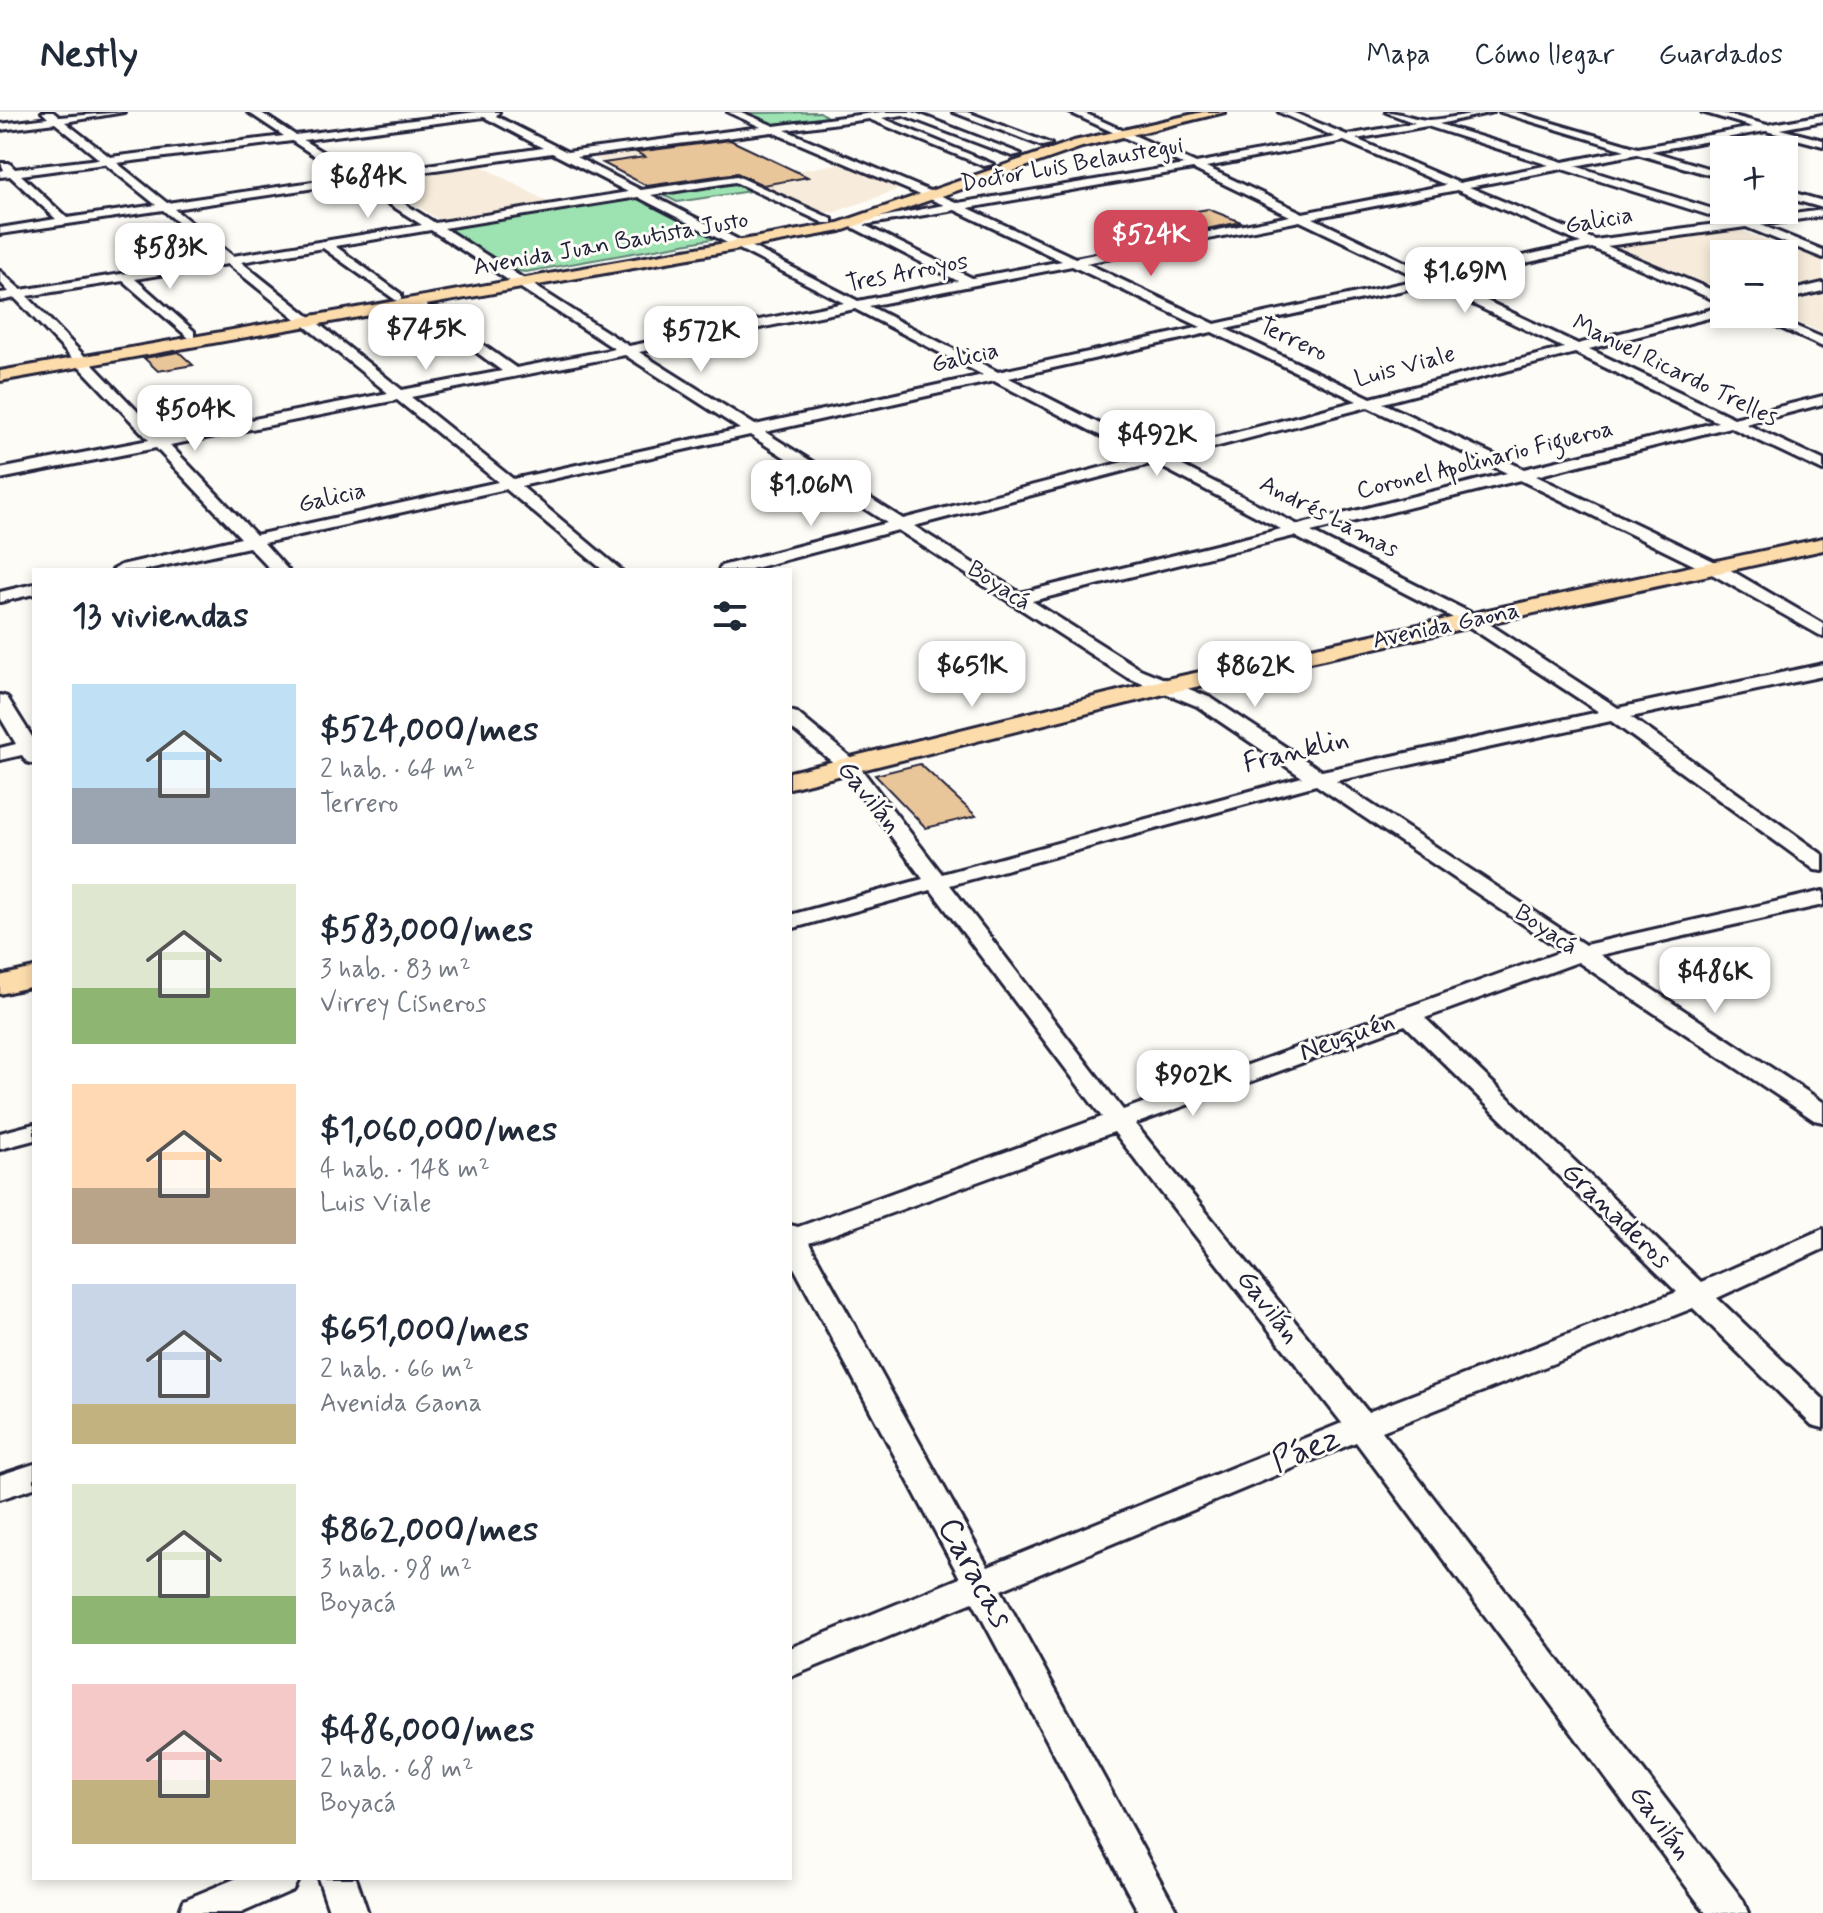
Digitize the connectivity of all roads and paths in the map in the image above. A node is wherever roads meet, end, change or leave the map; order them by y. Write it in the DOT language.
graph roads {
  1 [pos="119,112"];
  2 [pos="253,112"];
  3 [pos="505,112"];
  4 [pos="733,112"];
  5 [pos="904,112"];
  6 [pos="958,112"];
  7 [pos="1074,112"];
  8 [pos="1182,112"];
  9 [pos="1219,112"];
  10 [pos="1284,112"];
  11 [pos="1391,112"];
  12 [pos="1488,112"];
  13 [pos="1505,112"];
  14 [pos="1707,112"];
  15 [pos="483,113"];
  16 [pos="51,116"];
  17 [pos="869,116"];
  18 [pos="1823,118"];
  19 [pos="1426,124"];
  20 [pos="0,127"];
  21 [pos="772,128"];
  22 [pos="1767,128"];
  23 [pos="1114,130"];
  24 [pos="290,136"];
  25 [pos="1347,139"];
  26 [pos="1823,143"];
  27 [pos="1046,144"];
  28 [pos="1636,151"];
  29 [pos="562,152"];
  30 [pos="1016,154"];
  31 [pos="0,161"];
  32 [pos="106,161"];
  33 [pos="988,164"];
  34 [pos="1195,166"];
  35 [pos="1564,166"];
  36 [pos="1710,172"];
  37 [pos="13,173"];
  38 [pos="0,174"];
  39 [pos="357,178"];
  40 [pos="1458,187"];
  41 [pos="917,190"];
  42 [pos="642,192"];
  43 [pos="932,196"];
  44 [pos="1798,197"];
  45 [pos="680,201"];
  46 [pos="664,203"];
  47 [pos="1823,205"];
  48 [pos="165,207"];
  49 [pos="958,207"];
  50 [pos="1710,212"];
  51 [pos="1823,213"];
  52 [pos="1798,216"];
  53 [pos="1304,219"];
  54 [pos="64,221"];
  55 [pos="828,221"];
  56 [pos="852,224"];
  57 [pos="1739,224"];
  58 [pos="1748,224"];
  59 [pos="432,227"];
  60 [pos="0,231"];
  61 [pos="737,242"];
  62 [pos="1594,244"];
  63 [pos="326,245"];
  64 [pos="1823,254"];
  65 [pos="231,260"];
  66 [pos="1074,262"];
  67 [pos="0,275"];
  68 [pos="125,276"];
  69 [pos="518,280"];
  70 [pos="1433,280"];
  71 [pos="972,283"];
  72 [pos="1823,287"];
  73 [pos="1798,293"];
  74 [pos="18,294"];
  75 [pos="1710,294"];
  76 [pos="0,297"];
  77 [pos="397,297"];
  78 [pos="418,303"];
  79 [pos="859,305"];
  80 [pos="1710,314"];
  81 [pos="304,318"];
  82 [pos="1212,328"];
  83 [pos="1788,328"];
  84 [pos="189,334"];
  85 [pos="1823,343"];
  86 [pos="1576,349"];
  87 [pos="630,351"];
  88 [pos="79,358"];
  89 [pos="0,368"];
  90 [pos="516,374"];
  91 [pos="996,375"];
  92 [pos="0,376"];
  93 [pos="402,396"];
  94 [pos="1823,400"];
  95 [pos="1371,403"];
  96 [pos="1733,423"];
  97 [pos="753,429"];
  98 [pos="159,443"];
  99 [pos="1161,458"];
  100 [pos="1823,466"];
  101 [pos="0,474"];
  102 [pos="1523,475"];
  103 [pos="509,484"];
  104 [pos="904,526"];
  105 [pos="1299,531"];
  106 [pos="252,541"];
  107 [pos="1823,544"];
  108 [pos="130,568"];
  109 [pos="278,568"];
  110 [pos="611,568"];
  111 [pos="735,568"];
  112 [pos="1716,569"];
  113 [pos="32,589"];
  114 [pos="0,597"];
  115 [pos="1019,599"];
  116 [pos="1471,620"];
  117 [pos="1823,632"];
  118 [pos="1823,670"];
  119 [pos="1167,686"];
  120 [pos="0,701"];
  121 [pos="1614,714"];
  122 [pos="792,719"];
  123 [pos="32,750"];
  124 [pos="0,754"];
  125 [pos="848,765"];
  126 [pos="1320,778"];
  127 [pos="792,779"];
  128 [pos="1823,865"];
  129 [pos="935,882"];
  130 [pos="1823,898"];
  131 [pos="792,921"];
  132 [pos="1580,953"];
  133 [pos="32,977"];
  134 [pos="0,985"];
  135 [pos="1408,1015"];
  136 [pos="1823,1114"];
  137 [pos="1119,1118"];
  138 [pos="32,1133"];
  139 [pos="0,1141"];
  140 [pos="792,1238"];
  141 [pos="1823,1238"];
  142 [pos="792,1240"];
  143 [pos="1698,1295"];
  144 [pos="1823,1417"];
  145 [pos="1362,1427"];
  146 [pos="32,1477"];
  147 [pos="0,1487"];
  148 [pos="981,1583"];
  149 [pos="792,1662"];
  150 [pos="275,1880"];
  151 [pos="338,1880"];
  152 [pos="198,1913"];
  153 [pos="349,1913"];
  154 [pos="1159,1913"];
  155 [pos="1729,1913"];
  1 -- 16 [label="street"];
  2 -- 24 [label="street, Boyacá"];
  3 -- 15 [label="street"];
  4 -- 21 [label="street, Terrero"];
  5 -- 17 [label="street"];
  5 -- 30 [label="street"];
  6 -- 27 [label="street"];
  7 -- 23 [label="street, Manuel Ricardo Trelles"];
  8 -- 23 [label="main road, Avenida Juan Bautista Justo"];
  9 -- 23 [label="main road, Avenida Juan Bautista Justo"];
  10 -- 25 [label="street"];
  11 -- 19 [label="street"];
  12 -- 19 [label="street, Doctor Luis Belaustegui"];
  13 -- 28 [label="street"];
  14 -- 22 [label="street"];
  15 -- 24 [label="street"];
  15 -- 29 [label="street, Andrés Lamas"];
  16 -- 20 [label="street"];
  16 -- 32 [label="street"];
  17 -- 21 [label="street"];
  17 -- 33 [label="street"];
  18 -- 22 [label="street, Tres Arroyos"];
  19 -- 25 [label="street, Doctor Luis Belaustegui"];
  19 -- 35 [label="street"];
  21 -- 29 [label="street"];
  21 -- 41 [label="street, Terrero"];
  22 -- 26 [label="street"];
  22 -- 28 [label="street, Tres Arroyos"];
  23 -- 27 [label="main road, Avenida Juan Bautista Justo"];
  23 -- 34 [label="street, Manuel Ricardo Trelles"];
  23 -- 43 [label="main road, Avenida Juan Bautista Justo"];
  24 -- 32 [label="street"];
  24 -- 39 [label="street, Boyacá"];
  25 -- 34 [label="street, Doctor Luis Belaustegui"];
  25 -- 40 [label="street"];
  27 -- 30 [label="main road, Avenida Juan Bautista Justo"];
  28 -- 35 [label="street, Tres Arroyos"];
  28 -- 36 [label="street"];
  29 -- 39 [label="street"];
  29 -- 42 [label="street, Andrés Lamas"];
  30 -- 33 [label="main road, Avenida Juan Bautista Justo"];
  31 -- 37 [label="street"];
  32 -- 37 [label="street"];
  32 -- 48 [label="street"];
  33 -- 41 [label="main road, Avenida Juan Bautista Justo"];
  34 -- 49 [label="street, Doctor Luis Belaustegui"];
  34 -- 53 [label="street, Manuel Ricardo Trelles"];
  35 -- 40 [label="street, Tres Arroyos"];
  35 -- 50 [label="street"];
  37 -- 38 [label="street"];
  37 -- 54 [label="street"];
  39 -- 48 [label="street"];
  39 -- 59 [label="street, Boyacá"];
  40 -- 53 [label="street, Tres Arroyos"];
  40 -- 62 [label="street"];
  41 -- 43 [label="street, Terrero"];
  41 -- 55 [label="main road, Avenida Juan Bautista Justo"];
  42 -- 46 [label="street, Andrés Lamas"];
  42 -- 55 [label="street"];
  42 -- 59 [label="street"];
  43 -- 49 [label="street, Terrero"];
  43 -- 56 [label="main road, Avenida Juan Bautista Justo"];
  44 -- 47 [label="street"];
  45 -- 46 [label="street"];
  46 -- 61 [label="street, Andrés Lamas"];
  48 -- 54 [label="street"];
  48 -- 65 [label="street"];
  49 -- 56 [label="street, Doctor Luis Belaustegui"];
  49 -- 66 [label="street, Terrero"];
  51 -- 52 [label="street, Galicia"];
  53 -- 66 [label="street, Tres Arroyos"];
  53 -- 70 [label="street, Manuel Ricardo Trelles"];
  54 -- 60 [label="street"];
  55 -- 61 [label="main road, Avenida Juan Bautista Justo"];
  56 -- 61 [label="main road, Avenida Juan Bautista Justo"];
  56 -- 71 [label="street"];
  57 -- 62 [label="street, Galicia"];
  58 -- 64 [label="street"];
  59 -- 63 [label="street"];
  59 -- 69 [label="street, Boyacá"];
  61 -- 69 [label="main road, Avenida Juan Bautista Justo"];
  61 -- 79 [label="street, Andrés Lamas"];
  62 -- 70 [label="street, Galicia"];
  62 -- 75 [label="street"];
  63 -- 65 [label="street"];
  63 -- 77 [label="street"];
  65 -- 68 [label="street"];
  65 -- 81 [label="street"];
  66 -- 71 [label="street, Tres Arroyos"];
  66 -- 82 [label="street, Terrero"];
  67 -- 74 [label="street"];
  68 -- 74 [label="street"];
  68 -- 84 [label="street"];
  69 -- 77 [label="main road, Avenida Juan Bautista Justo"];
  69 -- 78 [label="main road, Avenida Juan Bautista Justo"];
  69 -- 87 [label="street, Boyacá"];
  70 -- 82 [label="street, Galicia"];
  70 -- 86 [label="street, Manuel Ricardo Trelles"];
  71 -- 79 [label="street, Tres Arroyos"];
  72 -- 73 [label="street"];
  74 -- 76 [label="street"];
  74 -- 88 [label="street"];
  77 -- 81 [label="main road, Avenida Juan Bautista Justo"];
  78 -- 81 [label="main road, Avenida Juan Bautista Justo"];
  78 -- 90 [label="street"];
  79 -- 87 [label="street, Tres Arroyos"];
  79 -- 91 [label="street, Andrés Lamas"];
  80 -- 86 [label="street, Luis Viale"];
  81 -- 84 [label="main road, Avenida Juan Bautista Justo"];
  81 -- 88 [label="main road, Avenida Juan Bautista Justo"];
  81 -- 93 [label="street"];
  82 -- 91 [label="street, Galicia"];
  82 -- 95 [label="street, Terrero"];
  83 -- 85 [label="street"];
  84 -- 88 [label="main road, Avenida Juan Bautista Justo"];
  86 -- 95 [label="street, Luis Viale"];
  86 -- 96 [label="street, Manuel Ricardo Trelles"];
  87 -- 90 [label="street, Tres Arroyos"];
  87 -- 97 [label="street, Boyacá"];
  88 -- 89 [label="main road, Avenida Juan Bautista Justo"];
  88 -- 92 [label="main road, Avenida Juan Bautista Justo"];
  88 -- 98 [label="street"];
  90 -- 93 [label="street, Tres Arroyos"];
  91 -- 97 [label="street, Galicia"];
  91 -- 99 [label="street, Andrés Lamas"];
  93 -- 98 [label="street, Tres Arroyos"];
  93 -- 103 [label="street"];
  94 -- 96 [label="street, Coronel Apolinario Figueroa"];
  95 -- 99 [label="street, Luis Viale"];
  95 -- 102 [label="street, Terrero"];
  96 -- 100 [label="street, Manuel Ricardo Trelles"];
  96 -- 102 [label="street, Coronel Apolinario Figueroa"];
  97 -- 103 [label="street, Galicia"];
  97 -- 104 [label="street, Boyacá"];
  98 -- 101 [label="street, Tres Arroyos"];
  98 -- 106 [label="street"];
  99 -- 104 [label="street, Luis Viale"];
  99 -- 105 [label="street, Andrés Lamas"];
  102 -- 105 [label="street, Coronel Apolinario Figueroa"];
  102 -- 112 [label="street, Terrero"];
  103 -- 106 [label="street, Galicia"];
  103 -- 110 [label="street"];
  104 -- 111 [label="street, Luis Viale"];
  104 -- 115 [label="street, Boyacá"];
  105 -- 115 [label="street, Coronel Apolinario Figueroa"];
  105 -- 116 [label="street, Andrés Lamas"];
  106 -- 108 [label="street, Galicia"];
  106 -- 109 [label="street"];
  107 -- 112 [label="main road, Avenida Gaona"];
  112 -- 116 [label="main road, Avenida Gaona"];
  112 -- 117 [label="street, Terrero"];
  113 -- 114 [label="street"];
  115 -- 119 [label="street, Boyacá"];
  116 -- 119 [label="main road, Avenida Gaona"];
  116 -- 121 [label="street, Andrés Lamas"];
  118 -- 121 [label="street, Franklin"];
  119 -- 125 [label="main road, Avenida Gaona"];
  119 -- 126 [label="street, Boyacá"];
  120 -- 123 [label="street"];
  121 -- 126 [label="street, Franklin"];
  121 -- 128 [label="street, Andrés Lamas"];
  122 -- 125 [label="street, Gavilán"];
  123 -- 124 [label="street"];
  125 -- 127 [label="main road, Avenida Gaona"];
  125 -- 129 [label="street, Gavilán"];
  126 -- 129 [label="street, Franklin"];
  126 -- 132 [label="street, Boyacá"];
  129 -- 131 [label="street, Franklin"];
  129 -- 137 [label="street, Gavilán"];
  130 -- 132 [label="street, Neuquén"];
  132 -- 135 [label="street, Neuquén"];
  132 -- 136 [label="street, Boyacá"];
  133 -- 134 [label="main road"];
  135 -- 137 [label="street, Neuquén"];
  135 -- 143 [label="street, Granaderos"];
  137 -- 140 [label="street, Neuquén"];
  137 -- 145 [label="street, Gavilán"];
  138 -- 139 [label="street"];
  141 -- 143 [label="street, Páez"];
  142 -- 148 [label="street, Caracas"];
  143 -- 144 [label="street, Granaderos"];
  143 -- 145 [label="street, Páez"];
  145 -- 148 [label="street, Páez"];
  145 -- 155 [label="street, Gavilán"];
  146 -- 147 [label="street"];
  148 -- 149 [label="street, Páez"];
  148 -- 154 [label="street, Caracas"];
  150 -- 152 [label="street"];
  151 -- 153 [label="street"];
}
